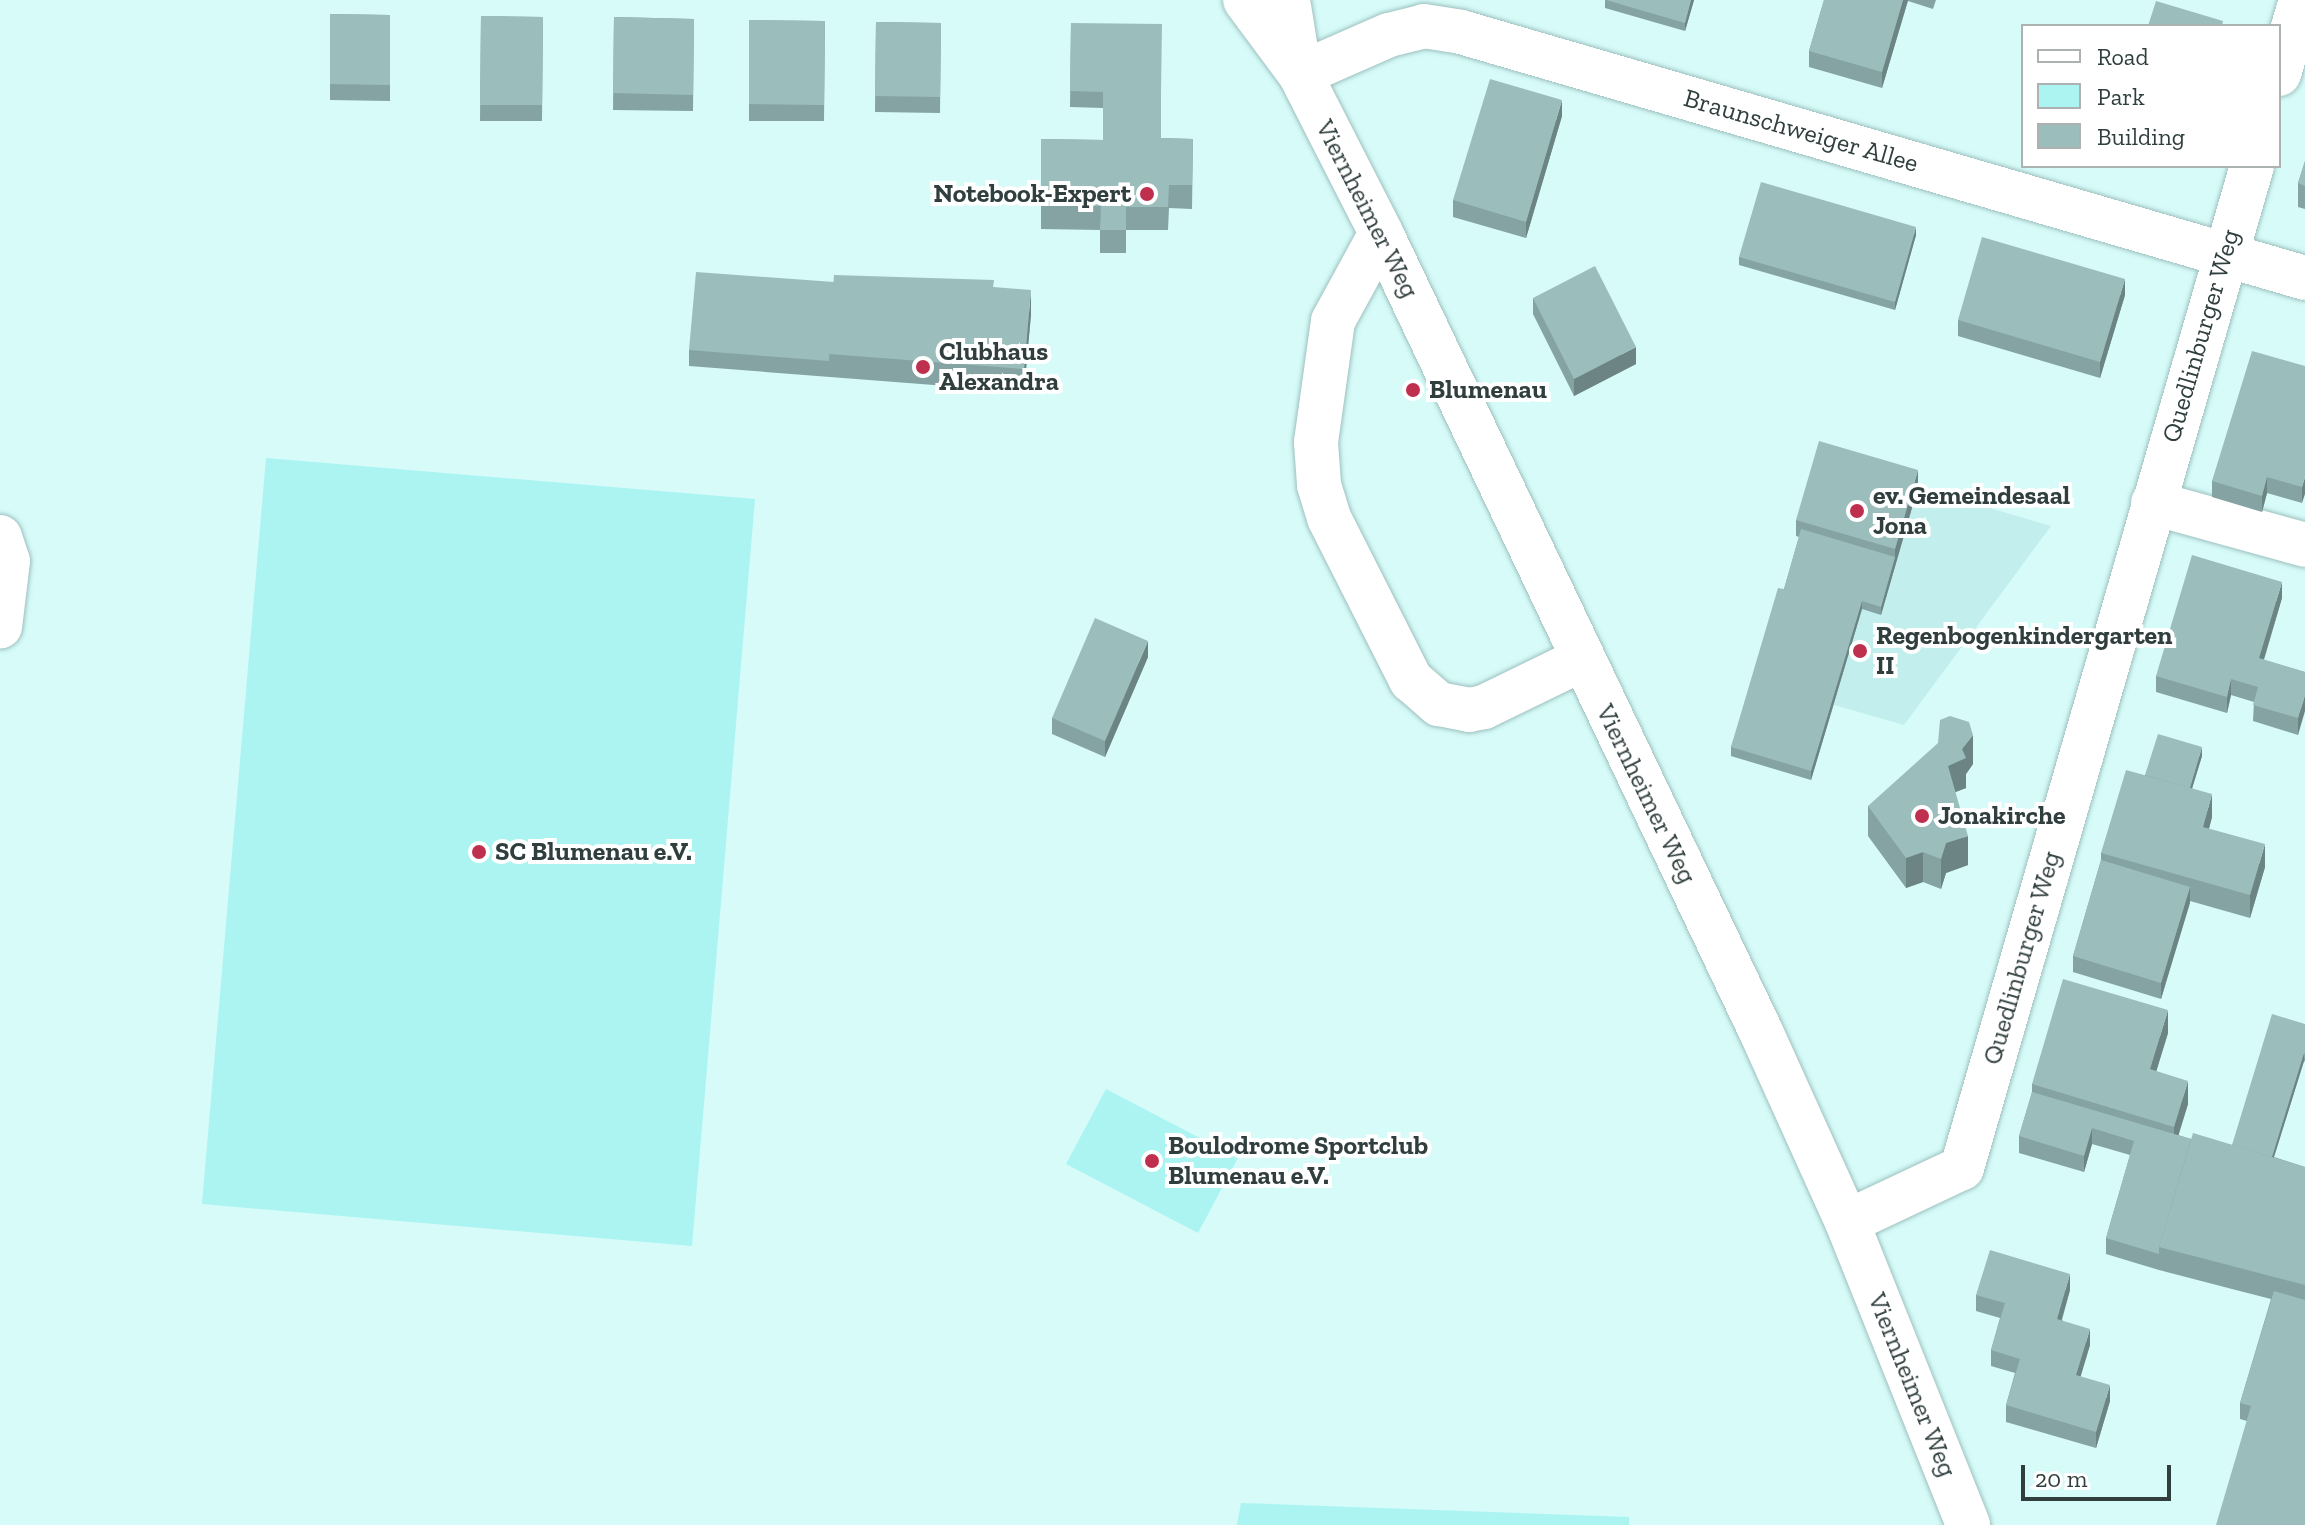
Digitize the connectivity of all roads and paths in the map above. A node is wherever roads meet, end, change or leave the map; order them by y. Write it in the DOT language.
graph roads {
  1 [pos="1245,0"];
  2 [pos="1288,0"];
  3 [pos="2301,0"];
  4 [pos="2281,67"];
  5 [pos="1300,74"];
  6 [pos="2251,168"];
  7 [pos="1381,233"];
  8 [pos="2225,254"];
  9 [pos="2305,278"];
  10 [pos="2153,503"];
  11 [pos="0,537"];
  12 [pos="2305,545"];
  13 [pos="0,627"];
  14 [pos="1581,660"];
  15 [pos="1847,1222"];
  16 [pos="1968,1525"];
  1 -- 5 [label="street, Viernheimer Weg"];
  2 -- 5 [label="street, Viernheimer Weg"];
  3 -- 4 [label="street"];
  5 -- 7 [label="street, Viernheimer Weg"];
  5 -- 8 [label="street, Braunschweiger Allee"];
  6 -- 8 [label="street, Quedlinburger Weg"];
  7 -- 14 [label="street, Viernheimer Weg"];
  7 -- 14 [label="street"];
  8 -- 9 [label="street, Braunschweiger Allee"];
  8 -- 10 [label="street, Quedlinburger Weg"];
  10 -- 12 [label="street"];
  10 -- 15 [label="street, Quedlinburger Weg"];
  11 -- 13 [label="street"];
  14 -- 15 [label="street, Viernheimer Weg"];
  15 -- 16 [label="street, Viernheimer Weg"];
}
